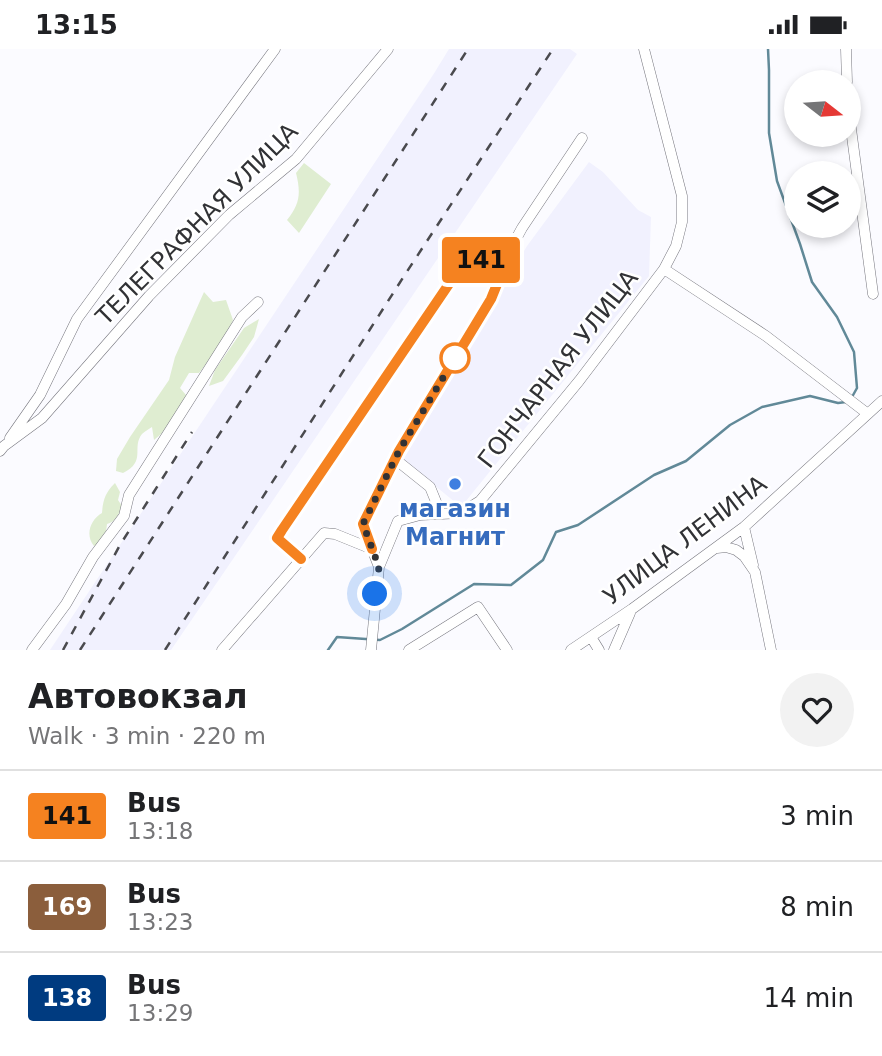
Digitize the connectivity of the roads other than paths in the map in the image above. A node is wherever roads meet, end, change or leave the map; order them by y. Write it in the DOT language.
graph roads {
  1 [pos="275,49"];
  2 [pos="388,49"];
  3 [pos="645,49"];
  4 [pos="846,49"];
  5 [pos="847,70"];
  6 [pos="582,138"];
  7 [pos="853,147"];
  8 [pos="513,245"];
  9 [pos="664,269"];
  10 [pos="873,293"];
  11 [pos="258,302"];
  12 [pos="882,401"];
  13 [pos="868,414"];
  14 [pos="2,449"];
  15 [pos="395,459"];
  16 [pos="441,514"];
  17 [pos="744,527"];
  18 [pos="716,548"];
  19 [pos="372,549"];
  20 [pos="301,559"];
  21 [pos="379,567"];
  22 [pos="755,572"];
  23 [pos="632,609"];
  24 [pos="591,637"];
  25 [pos="33,650"];
  26 [pos="222,650"];
  27 [pos="370,650"];
  28 [pos="409,650"];
  29 [pos="507,650"];
  30 [pos="570,650"];
  31 [pos="599,650"];
  32 [pos="614,650"];
  33 [pos="771,650"];
  1 -- 14 [label="street"];
  2 -- 14 [label="street, ТЕЛЕГРАФНАЯ УЛИЦА"];
  3 -- 9 [label="street, ГОНЧАРНАЯ УЛИЦА"];
  4 -- 5 [label="street"];
  6 -- 8 [label="street"];
  7 -- 10 [label="street"];
  8 -- 15 [label="street"];
  8 -- 20 [label="street"];
  9 -- 13 [label="street"];
  9 -- 16 [label="street, ГОНЧАРНАЯ УЛИЦА"];
  11 -- 25 [label="street"];
  12 -- 13 [label="street, УЛИЦА ЛЕНИНА"];
  13 -- 17 [label="street, УЛИЦА ЛЕНИНА"];
  15 -- 16 [label="street"];
  15 -- 19 [label="street"];
  16 -- 21 [label="street, ГОНЧАРНАЯ УЛИЦА"];
  17 -- 18 [label="street, УЛИЦА ЛЕНИНА"];
  17 -- 22 [label="street"];
  18 -- 22 [label="street"];
  18 -- 23 [label="street, УЛИЦА ЛЕНИНА"];
  19 -- 20 [label="street"];
  19 -- 21 [label="street"];
  20 -- 26 [label="street"];
  21 -- 27 [label="street, ГОНЧАРНАЯ УЛИЦА"];
  22 -- 33 [label="street"];
  23 -- 24 [label="street, УЛИЦА ЛЕНИНА"];
  23 -- 32 [label="street"];
  24 -- 30 [label="street, УЛИЦА ЛЕНИНА"];
  24 -- 31 [label="street"];
  28 -- 29 [label="street"];
}
